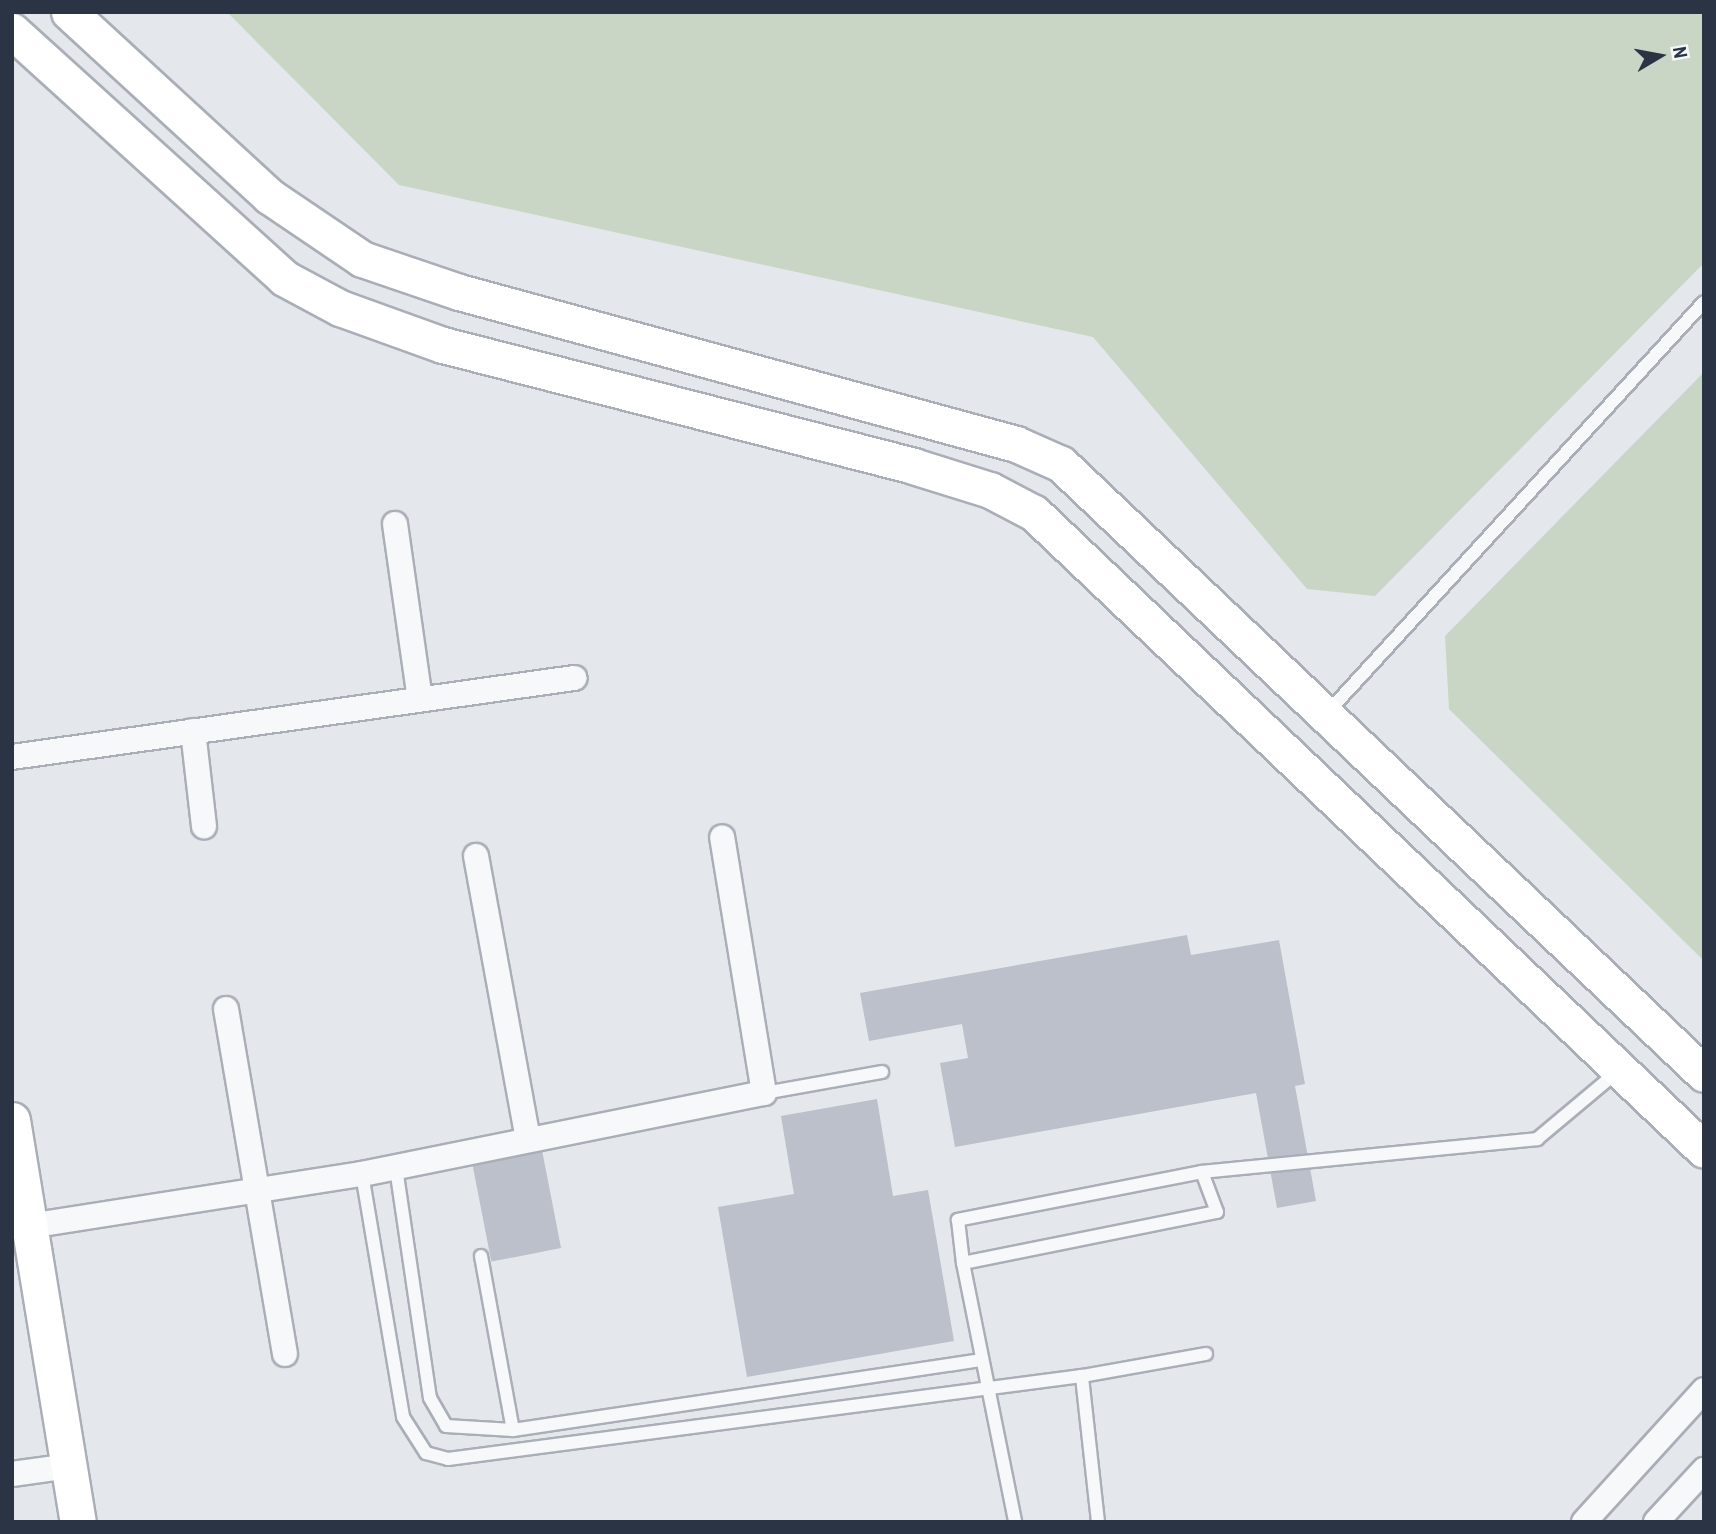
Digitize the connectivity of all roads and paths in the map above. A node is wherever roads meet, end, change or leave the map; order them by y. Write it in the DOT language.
graph roads {
  1 [pos="69,12"];
  2 [pos="12,32"];
  3 [pos="1704,302"];
  4 [pos="395,524"];
  5 [pos="574,678"];
  6 [pos="420,699"];
  7 [pos="1327,713"];
  8 [pos="193,731"];
  9 [pos="12,757"];
  10 [pos="204,826"];
  11 [pos="722,837"];
  12 [pos="475,856"];
  13 [pos="226,1009"];
  14 [pos="1620,1069"];
  15 [pos="882,1072"];
  16 [pos="1704,1074"];
  17 [pos="764,1093"];
  18 [pos="12,1120"];
  19 [pos="527,1139"];
  20 [pos="1704,1150"];
  21 [pos="396,1168"];
  22 [pos="1202,1172"];
  23 [pos="362,1174"];
  24 [pos="259,1188"];
  25 [pos="29,1226"];
  26 [pos="481,1256"];
  27 [pos="963,1263"];
  28 [pos="285,1354"];
  29 [pos="1206,1354"];
  30 [pos="982,1360"];
  31 [pos="1082,1376"];
  32 [pos="988,1389"];
  33 [pos="1704,1390"];
  34 [pos="513,1430"];
  35 [pos="69,1466"];
  36 [pos="1704,1470"];
  37 [pos="12,1474"];
  38 [pos="78,1522"];
  39 [pos="1015,1522"];
  40 [pos="1098,1522"];
  41 [pos="1584,1522"];
  42 [pos="1656,1522"];
  1 -- 7 [label="main road"];
  2 -- 14 [label="main road"];
  3 -- 7 [label="lane"];
  4 -- 6 [label="street"];
  5 -- 6 [label="street"];
  6 -- 8 [label="street"];
  7 -- 16 [label="main road"];
  8 -- 9 [label="street"];
  8 -- 10 [label="street"];
  11 -- 17 [label="street"];
  12 -- 19 [label="street"];
  13 -- 24 [label="street"];
  14 -- 20 [label="main road"];
  14 -- 22 [label="lane"];
  15 -- 17 [label="lane"];
  17 -- 19 [label="street"];
  18 -- 25 [label="main road"];
  19 -- 21 [label="street"];
  21 -- 23 [label="street"];
  21 -- 34 [label="lane"];
  22 -- 27 [label="lane"];
  22 -- 27 [label="lane"];
  23 -- 24 [label="street"];
  23 -- 32 [label="lane"];
  24 -- 25 [label="street"];
  24 -- 28 [label="street"];
  25 -- 35 [label="main road"];
  26 -- 34 [label="lane"];
  27 -- 30 [label="lane"];
  29 -- 31 [label="lane"];
  30 -- 32 [label="lane"];
  30 -- 34 [label="lane"];
  31 -- 32 [label="lane"];
  31 -- 40 [label="lane"];
  32 -- 39 [label="lane"];
  33 -- 41 [label="street"];
  35 -- 37 [label="street"];
  35 -- 38 [label="main road"];
  36 -- 42 [label="street"];
}
